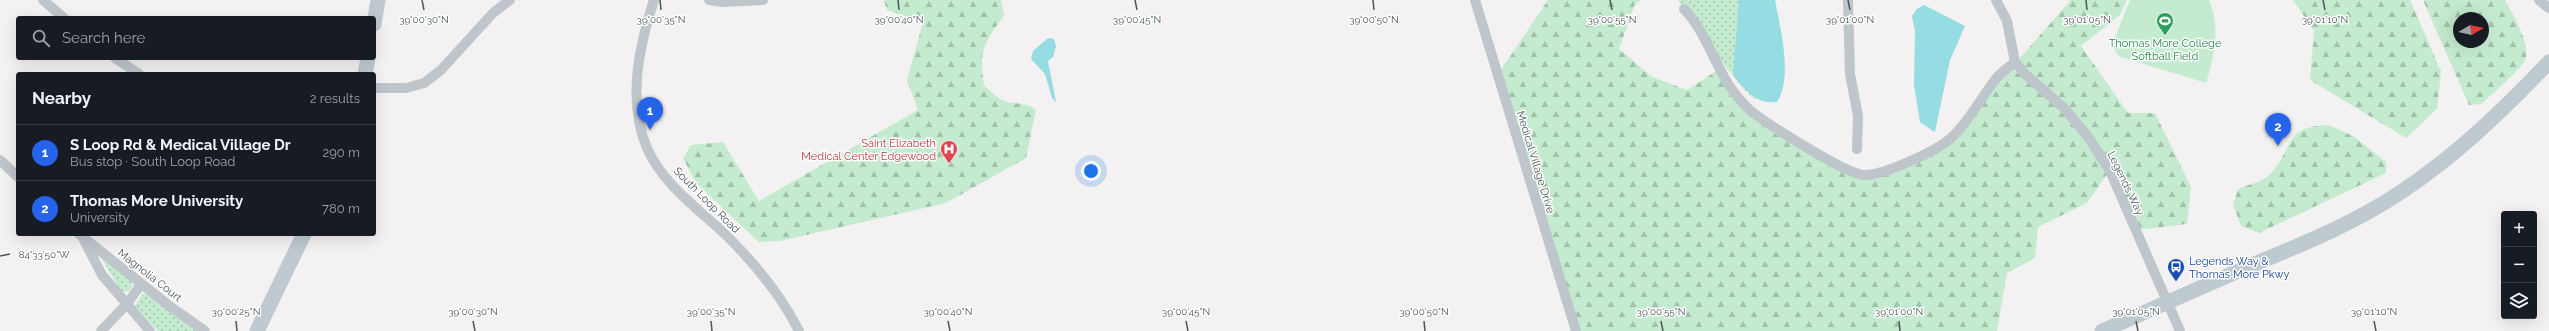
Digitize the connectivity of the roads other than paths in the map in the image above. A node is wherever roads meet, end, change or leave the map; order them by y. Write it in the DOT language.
graph roads {
  1 [pos="43,0"];
  2 [pos="378,0"];
  3 [pos="510,0"];
  4 [pos="654,0"];
  5 [pos="708,0"];
  6 [pos="763,0"];
  7 [pos="1475,0"];
  8 [pos="1848,0"];
  9 [pos="1996,0"];
  10 [pos="2539,0"];
  11 [pos="1684,8"];
  12 [pos="2549,8"];
  13 [pos="62,16"];
  14 [pos="375,16"];
  15 [pos="118,60"];
  16 [pos="368,60"];
  17 [pos="2015,62"];
  18 [pos="2549,62"];
  19 [pos="137,72"];
  20 [pos="365,72"];
  21 [pos="376,88"];
  22 [pos="1857,149"];
  23 [pos="0,161"];
  24 [pos="16,175"];
  25 [pos="81,236"];
  26 [pos="81,236"];
  27 [pos="303,236"];
  28 [pos="141,284"];
  29 [pos="2167,302"];
  30 [pos="127,304"];
  31 [pos="101,331"];
  32 [pos="150,331"];
  33 [pos="205,331"];
  34 [pos="257,331"];
  35 [pos="799,331"];
  36 [pos="1576,331"];
  37 [pos="2102,331"];
  38 [pos="2180,331"];
  1 -- 13 [label="street"];
  2 -- 14 [label="street"];
  3 -- 21 [label="street"];
  4 -- 35 [label="street, South Loop Road"];
  5 -- 6 [label="street"];
  7 -- 36 [label="street, Medical Village Drive"];
  8 -- 22 [label="street"];
  9 -- 17 [label="street"];
  10 -- 12 [label="street"];
  11 -- 17 [label="street"];
  15 -- 19 [label="street"];
  16 -- 20 [label="street"];
  17 -- 29 [label="street, Legends Way"];
  18 -- 29 [label="street"];
  23 -- 24 [label="street"];
  25 -- 28 [label="street, Magnolia Court"];
  26 -- 30 [label="street, Magnolia Court"];
  27 -- 34 [label="street"];
  28 -- 30 [label="street"];
  28 -- 33 [label="street, Magnolia Court"];
  29 -- 37 [label="street"];
  29 -- 38 [label="street, Legends Way"];
  30 -- 31 [label="street"];
  30 -- 32 [label="street, Magnolia Court"];
}
